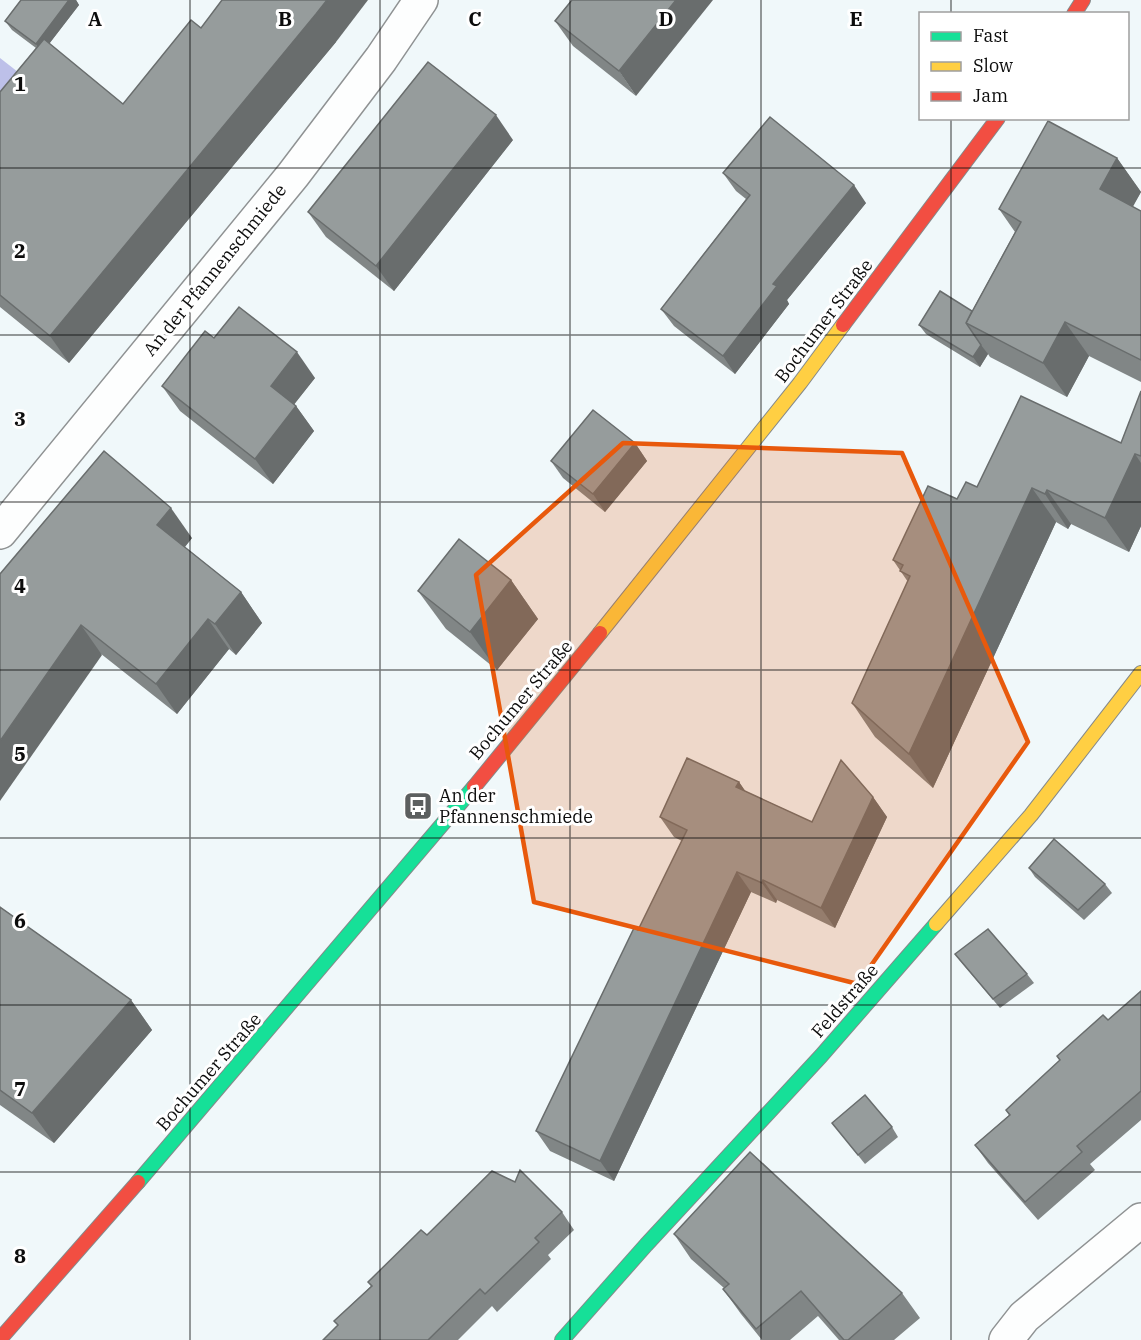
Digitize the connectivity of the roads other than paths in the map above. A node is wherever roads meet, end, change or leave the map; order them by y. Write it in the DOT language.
graph roads {
  1 [pos="421,0"];
  2 [pos="997,120"];
  3 [pos="0,532"];
  4 [pos="1141,673"];
  5 [pos="1141,1220"];
  6 [pos="0,1339"];
  7 [pos="562,1340"];
  8 [pos="1006,1340"];
  1 -- 3 [label="street, An der Pfannenschmiede"];
  2 -- 6 [label="main road, Bochumer Straße"];
  4 -- 7 [label="main road, Feldstraße"];
  5 -- 8 [label="street"];
}
